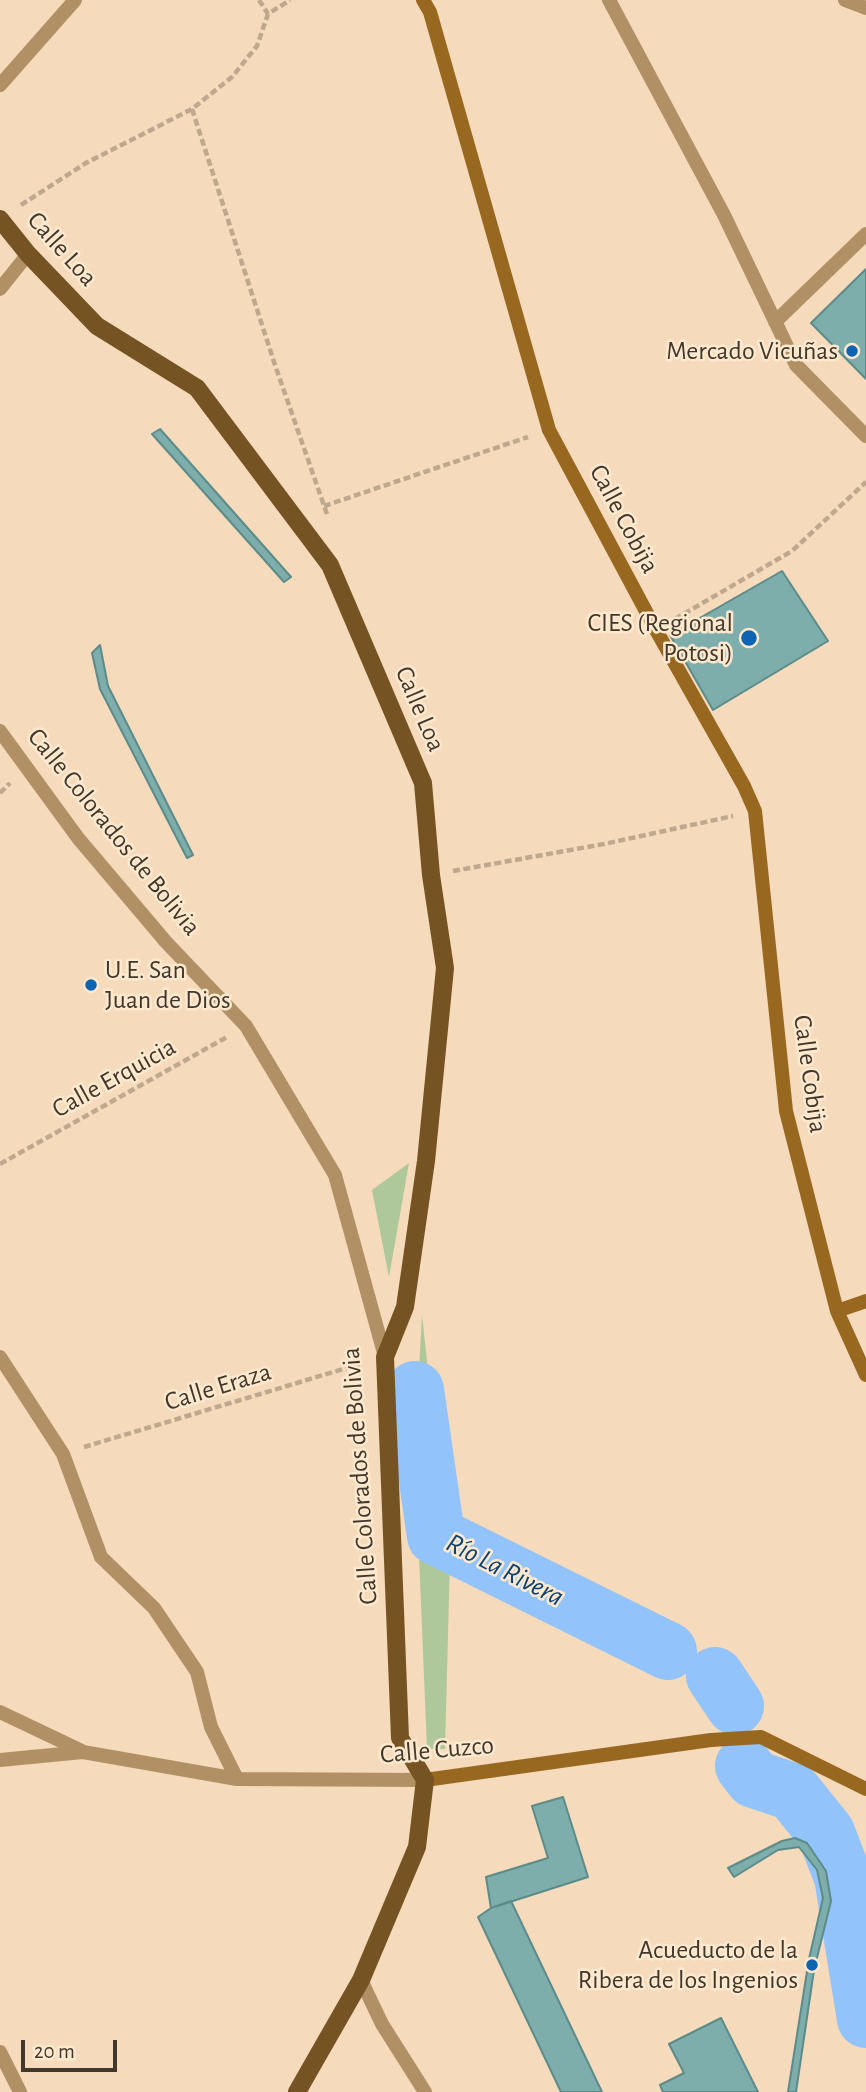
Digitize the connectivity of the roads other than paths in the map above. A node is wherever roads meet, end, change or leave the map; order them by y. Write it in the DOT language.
graph roads {
  1 [pos="75,0"];
  2 [pos="424,0"];
  3 [pos="609,0"];
  4 [pos="845,0"];
  5 [pos="866,8"];
  6 [pos="0,85"];
  7 [pos="5,216"];
  8 [pos="866,234"];
  9 [pos="28,254"];
  10 [pos="0,289"];
  11 [pos="775,322"];
  12 [pos="866,436"];
  13 [pos="0,731"];
  14 [pos="866,1301"];
  15 [pos="836,1311"];
  16 [pos="0,1357"];
  17 [pos="385,1357"];
  18 [pos="866,1375"];
  19 [pos="0,1712"];
  20 [pos="83,1752"];
  21 [pos="0,1760"];
  22 [pos="237,1779"];
  23 [pos="425,1780"];
  24 [pos="866,1789"];
  25 [pos="361,1980"];
  26 [pos="0,2053"];
  27 [pos="20,2092"];
  28 [pos="298,2092"];
  29 [pos="425,2092"];
  1 -- 6 [label="street"];
  2 -- 15 [label="main road, Calle Cobija"];
  3 -- 11 [label="street"];
  4 -- 5 [label="street"];
  7 -- 9 [label="main road, Calle Loa"];
  8 -- 11 [label="street"];
  9 -- 10 [label="street"];
  9 -- 17 [label="main road, Calle Loa"];
  11 -- 12 [label="street"];
  13 -- 17 [label="street, Calle Colorados de Bolivia"];
  14 -- 15 [label="main road"];
  15 -- 18 [label="main road, Calle Cobija"];
  16 -- 22 [label="street"];
  17 -- 23 [label="main road, Calle Colorados de Bolivia"];
  19 -- 20 [label="street"];
  20 -- 21 [label="street, Calle Cuzco"];
  20 -- 22 [label="street, Calle Cuzco"];
  22 -- 23 [label="street, Calle Cuzco"];
  23 -- 24 [label="main road, Calle Cuzco"];
  23 -- 25 [label="main road"];
  25 -- 28 [label="main road"];
  25 -- 29 [label="street"];
  26 -- 27 [label="street"];
}
